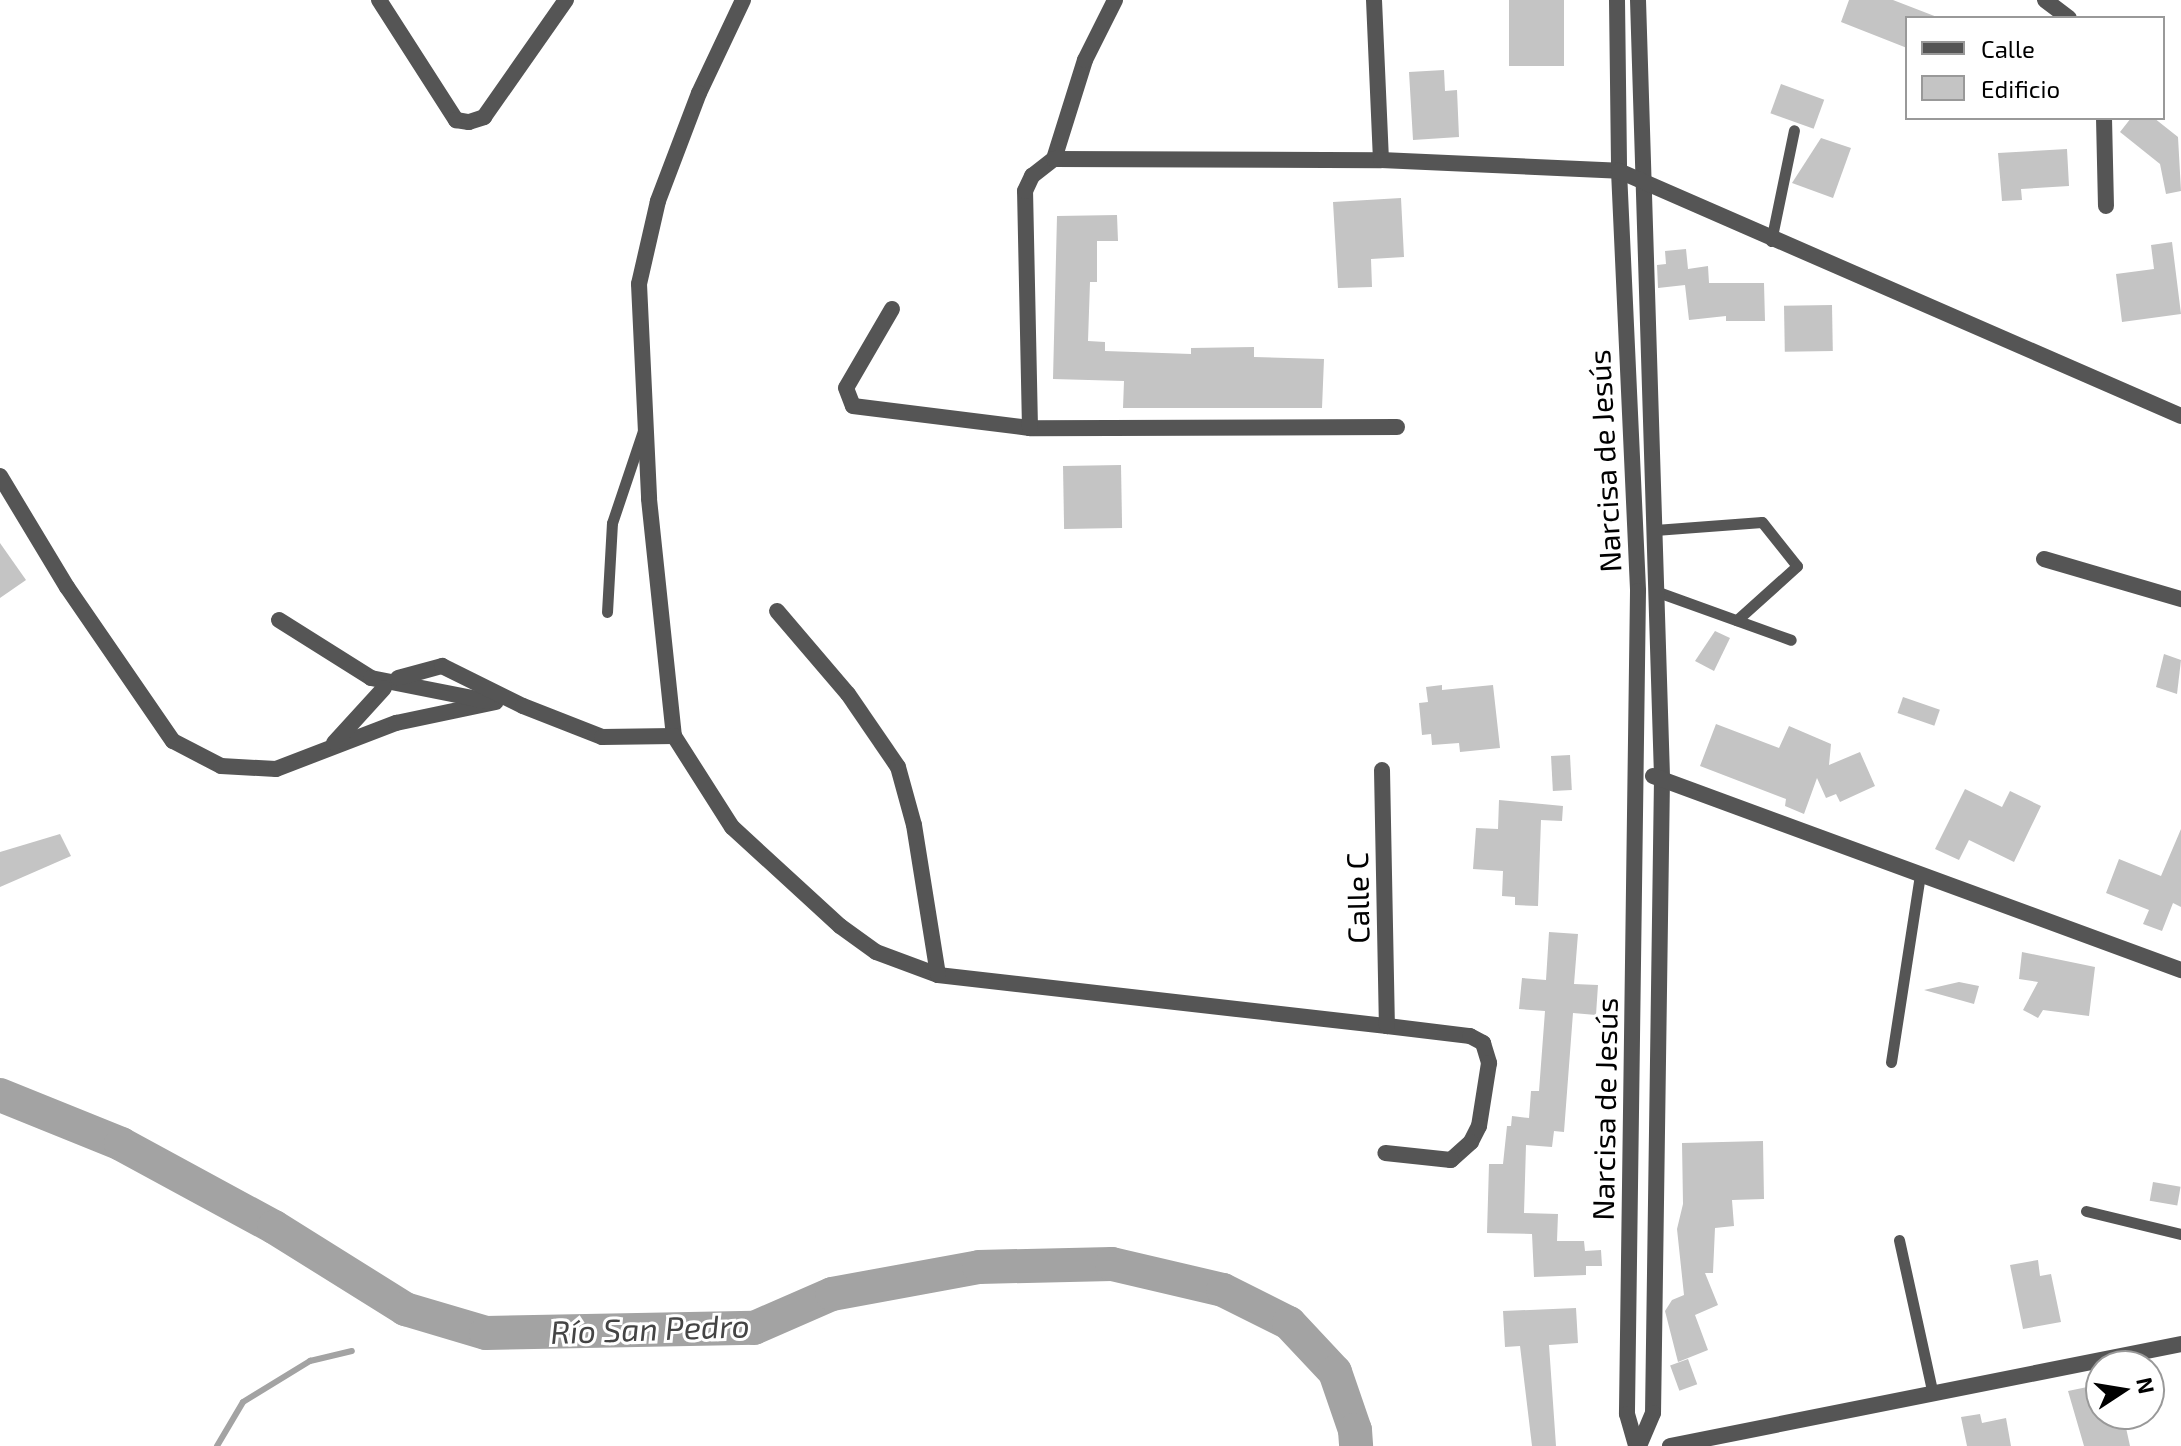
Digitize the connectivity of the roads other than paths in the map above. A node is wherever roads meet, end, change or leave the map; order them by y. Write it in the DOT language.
graph roads {
  1 [pos="379,0"];
  2 [pos="566,0"];
  3 [pos="743,0"];
  4 [pos="1115,0"];
  5 [pos="1374,0"];
  6 [pos="1617,0"];
  7 [pos="1638,0"];
  8 [pos="2045,0"];
  9 [pos="2066,16"];
  10 [pos="2104,120"];
  11 [pos="1794,130"];
  12 [pos="1054,159"];
  13 [pos="1381,160"];
  14 [pos="1619,171"];
  15 [pos="1642,182"];
  16 [pos="2106,206"];
  17 [pos="1771,241"];
  18 [pos="892,309"];
  19 [pos="2181,416"];
  20 [pos="1397,427"];
  21 [pos="1030,428"];
  22 [pos="643,430"];
  23 [pos="0,476"];
  24 [pos="1655,530"];
  25 [pos="2044,559"];
  26 [pos="1638,591"];
  27 [pos="1658,592"];
  28 [pos="2181,599"];
  29 [pos="777,611"];
  30 [pos="607,612"];
  31 [pos="279,620"];
  32 [pos="1737,620"];
  33 [pos="1791,640"];
  34 [pos="398,678"];
  35 [pos="384,688"];
  36 [pos="496,702"];
  37 [pos="523,706"];
  38 [pos="674,736"];
  39 [pos="333,744"];
  40 [pos="1382,770"];
  41 [pos="1638,773"];
  42 [pos="1662,778"];
  43 [pos="1920,874"];
  44 [pos="2181,970"];
  45 [pos="938,975"];
  46 [pos="1387,1026"];
  47 [pos="1891,1062"];
  48 [pos="1385,1153"];
  49 [pos="2086,1211"];
  50 [pos="2181,1234"];
  51 [pos="1899,1240"];
  52 [pos="2181,1344"];
  53 [pos="1933,1394"];
  54 [pos="1638,1446"];
  55 [pos="1670,1446"];
  1 -- 2 [label="street"];
  3 -- 22 [label="street"];
  4 -- 12 [label="street"];
  5 -- 13 [label="street"];
  6 -- 14 [label="street, Narcisa de Jesús"];
  7 -- 15 [label="street, Narcisa de Jesús"];
  8 -- 9 [label="street"];
  10 -- 16 [label="street"];
  11 -- 17 [label="lane"];
  12 -- 13 [label="street"];
  12 -- 21 [label="street"];
  13 -- 14 [label="street"];
  14 -- 15 [label="street"];
  14 -- 26 [label="street, Narcisa de Jesús"];
  15 -- 17 [label="street"];
  15 -- 24 [label="street, Narcisa de Jesús"];
  17 -- 19 [label="street"];
  18 -- 21 [label="street"];
  20 -- 21 [label="street"];
  22 -- 30 [label="lane"];
  22 -- 38 [label="street"];
  23 -- 39 [label="street"];
  24 -- 27 [label="street, Narcisa de Jesús"];
  24 -- 32 [label="lane"];
  25 -- 28 [label="street"];
  26 -- 27 [label="street"];
  26 -- 41 [label="street, Narcisa de Jesús"];
  27 -- 32 [label="lane"];
  27 -- 42 [label="street, Narcisa de Jesús"];
  29 -- 45 [label="street"];
  31 -- 36 [label="street"];
  32 -- 33 [label="lane"];
  34 -- 37 [label="street"];
  35 -- 39 [label="street"];
  36 -- 37 [label="street"];
  36 -- 39 [label="street"];
  37 -- 38 [label="street"];
  38 -- 45 [label="street"];
  40 -- 46 [label="street, Calle C"];
  41 -- 42 [label="street"];
  41 -- 54 [label="street, Narcisa de Jesús"];
  42 -- 43 [label="street"];
  42 -- 54 [label="street, Narcisa de Jesús"];
  43 -- 44 [label="street"];
  43 -- 47 [label="lane"];
  45 -- 46 [label="street"];
  46 -- 48 [label="street"];
  49 -- 50 [label="lane"];
  51 -- 53 [label="lane"];
  52 -- 53 [label="street"];
  53 -- 55 [label="street"];
}
